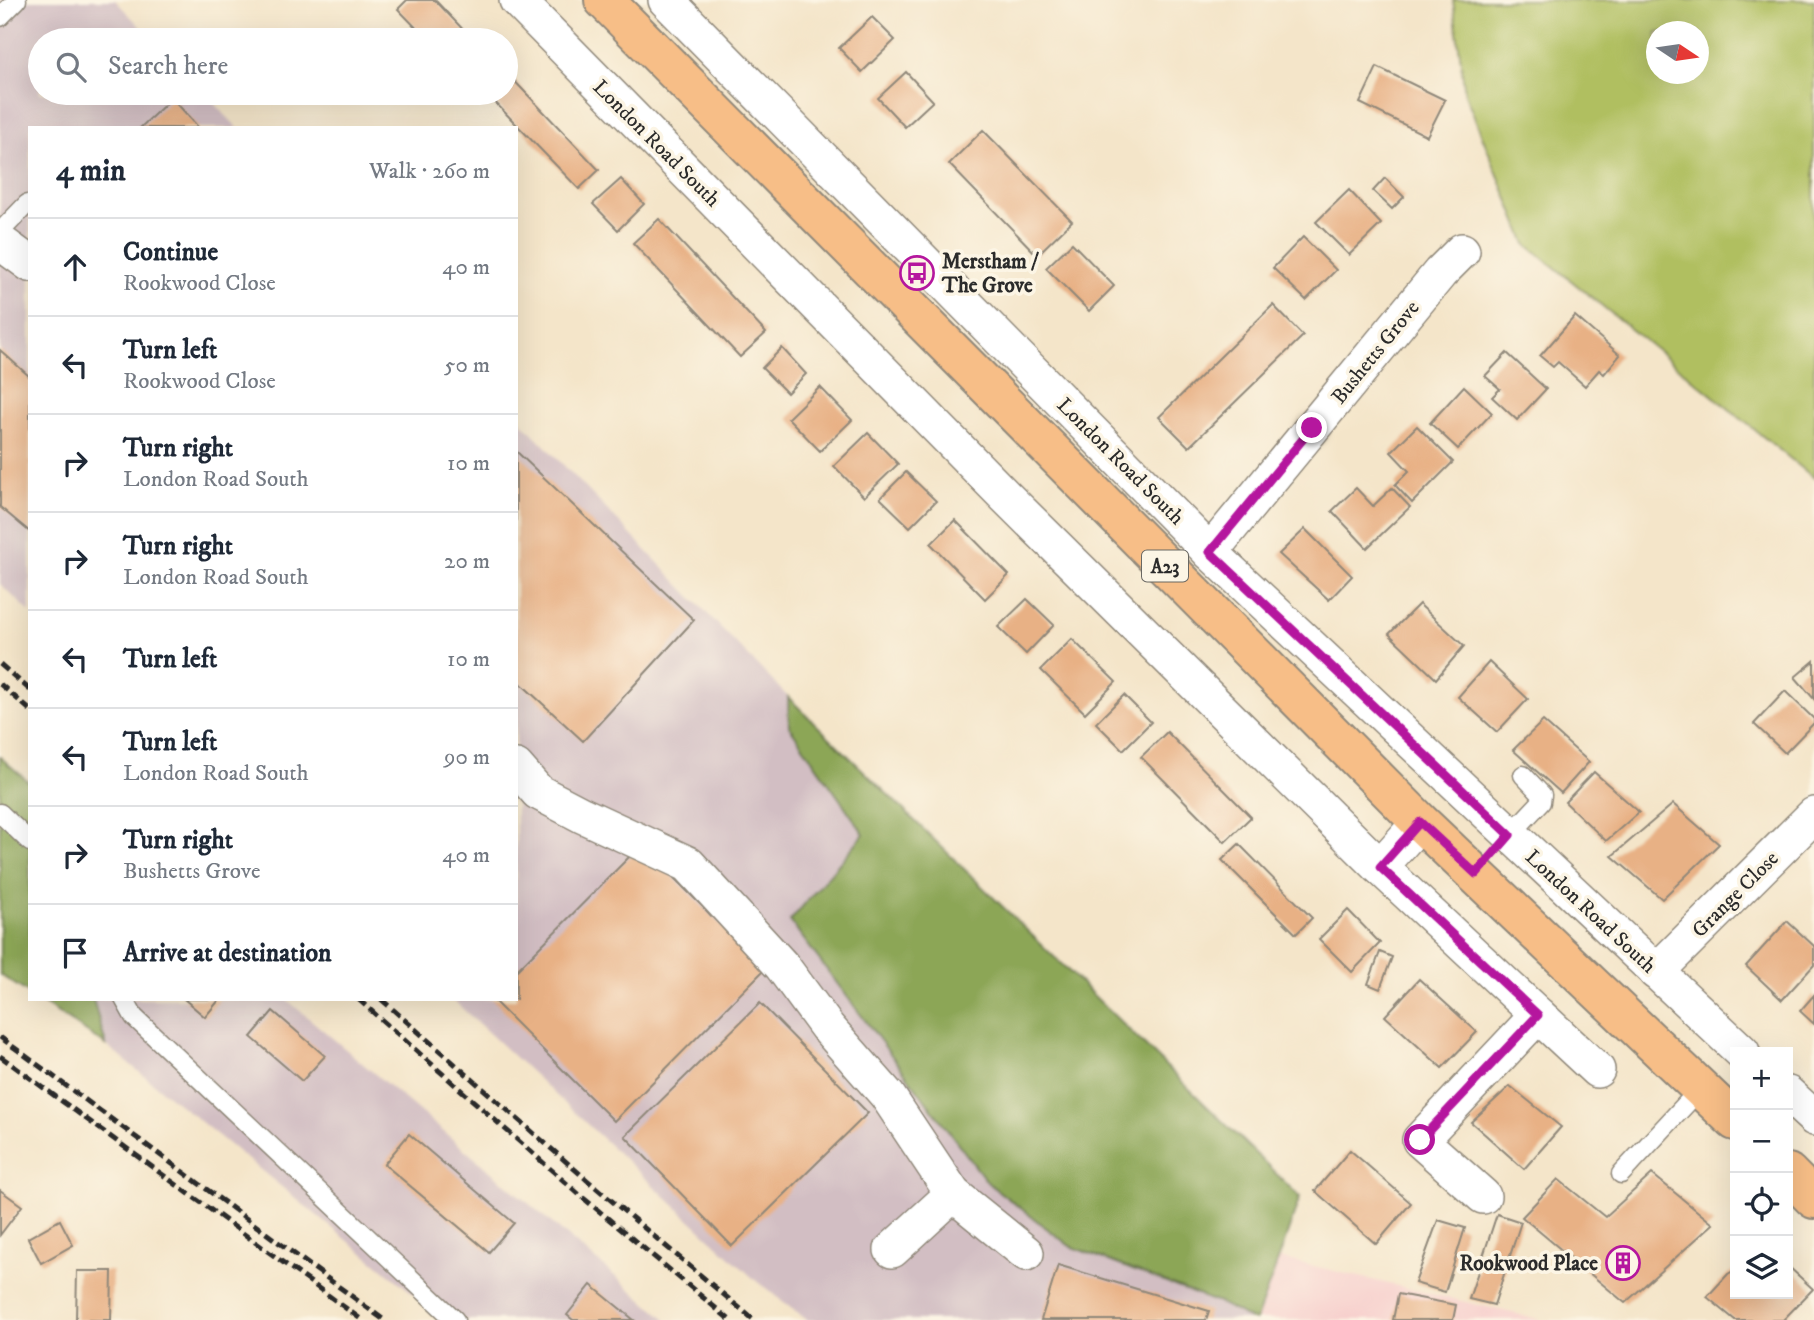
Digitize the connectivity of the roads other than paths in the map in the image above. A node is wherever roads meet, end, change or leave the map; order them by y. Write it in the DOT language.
graph roads {
  1 [pos="18,0"];
  2 [pos="517,0"];
  3 [pos="604,0"];
  4 [pos="666,0"];
  5 [pos="0,17"];
  6 [pos="27,204"];
  7 [pos="0,232"];
  8 [pos="0,242"];
  9 [pos="1462,251"];
  10 [pos="28,263"];
  11 [pos="1210,552"];
  12 [pos="1523,775"];
  13 [pos="527,779"];
  14 [pos="0,813"];
  15 [pos="1814,815"];
  16 [pos="1420,822"];
  17 [pos="1510,835"];
  18 [pos="28,840"];
  19 [pos="1380,867"];
  20 [pos="1476,874"];
  21 [pos="1656,972"];
  22 [pos="125,1001"];
  23 [pos="1538,1015"];
  24 [pos="1737,1047"];
  25 [pos="1597,1070"];
  26 [pos="1701,1088"];
  27 [pos="1793,1099"];
  28 [pos="1730,1116"];
  29 [pos="1814,1118"];
  30 [pos="1621,1174"];
  31 [pos="1793,1178"];
  32 [pos="953,1194"];
  33 [pos="1483,1196"];
  34 [pos="1814,1199"];
  35 [pos="892,1250"];
  36 [pos="1026,1253"];
  37 [pos="455,1320"];
  1 -- 5 [label="lane"];
  2 -- 19 [label="street, London Road South"];
  3 -- 16 [label="main road, London Road South / A23"];
  4 -- 11 [label="street, London Road South"];
  6 -- 7 [label="lane"];
  8 -- 10 [label="street"];
  9 -- 11 [label="street, Bushetts Grove"];
  11 -- 17 [label="street, London Road South"];
  12 -- 17 [label="lane"];
  13 -- 32 [label="street"];
  14 -- 18 [label="lane"];
  15 -- 21 [label="street, Grange Close"];
  16 -- 19 [label="street"];
  16 -- 20 [label="main road, London Road South / A23"];
  17 -- 20 [label="street"];
  17 -- 21 [label="street, London Road South"];
  19 -- 23 [label="street, London Road South"];
  20 -- 26 [label="main road, London Road South / A23"];
  21 -- 24 [label="street, London Road South"];
  22 -- 37 [label="lane"];
  23 -- 25 [label="street, London Road South"];
  23 -- 33 [label="street"];
  26 -- 28 [label="main road, London Road South / A23"];
  26 -- 30 [label="lane"];
  27 -- 29 [label="street"];
  31 -- 34 [label="main road"];
  32 -- 35 [label="street"];
  32 -- 36 [label="street"];
}
